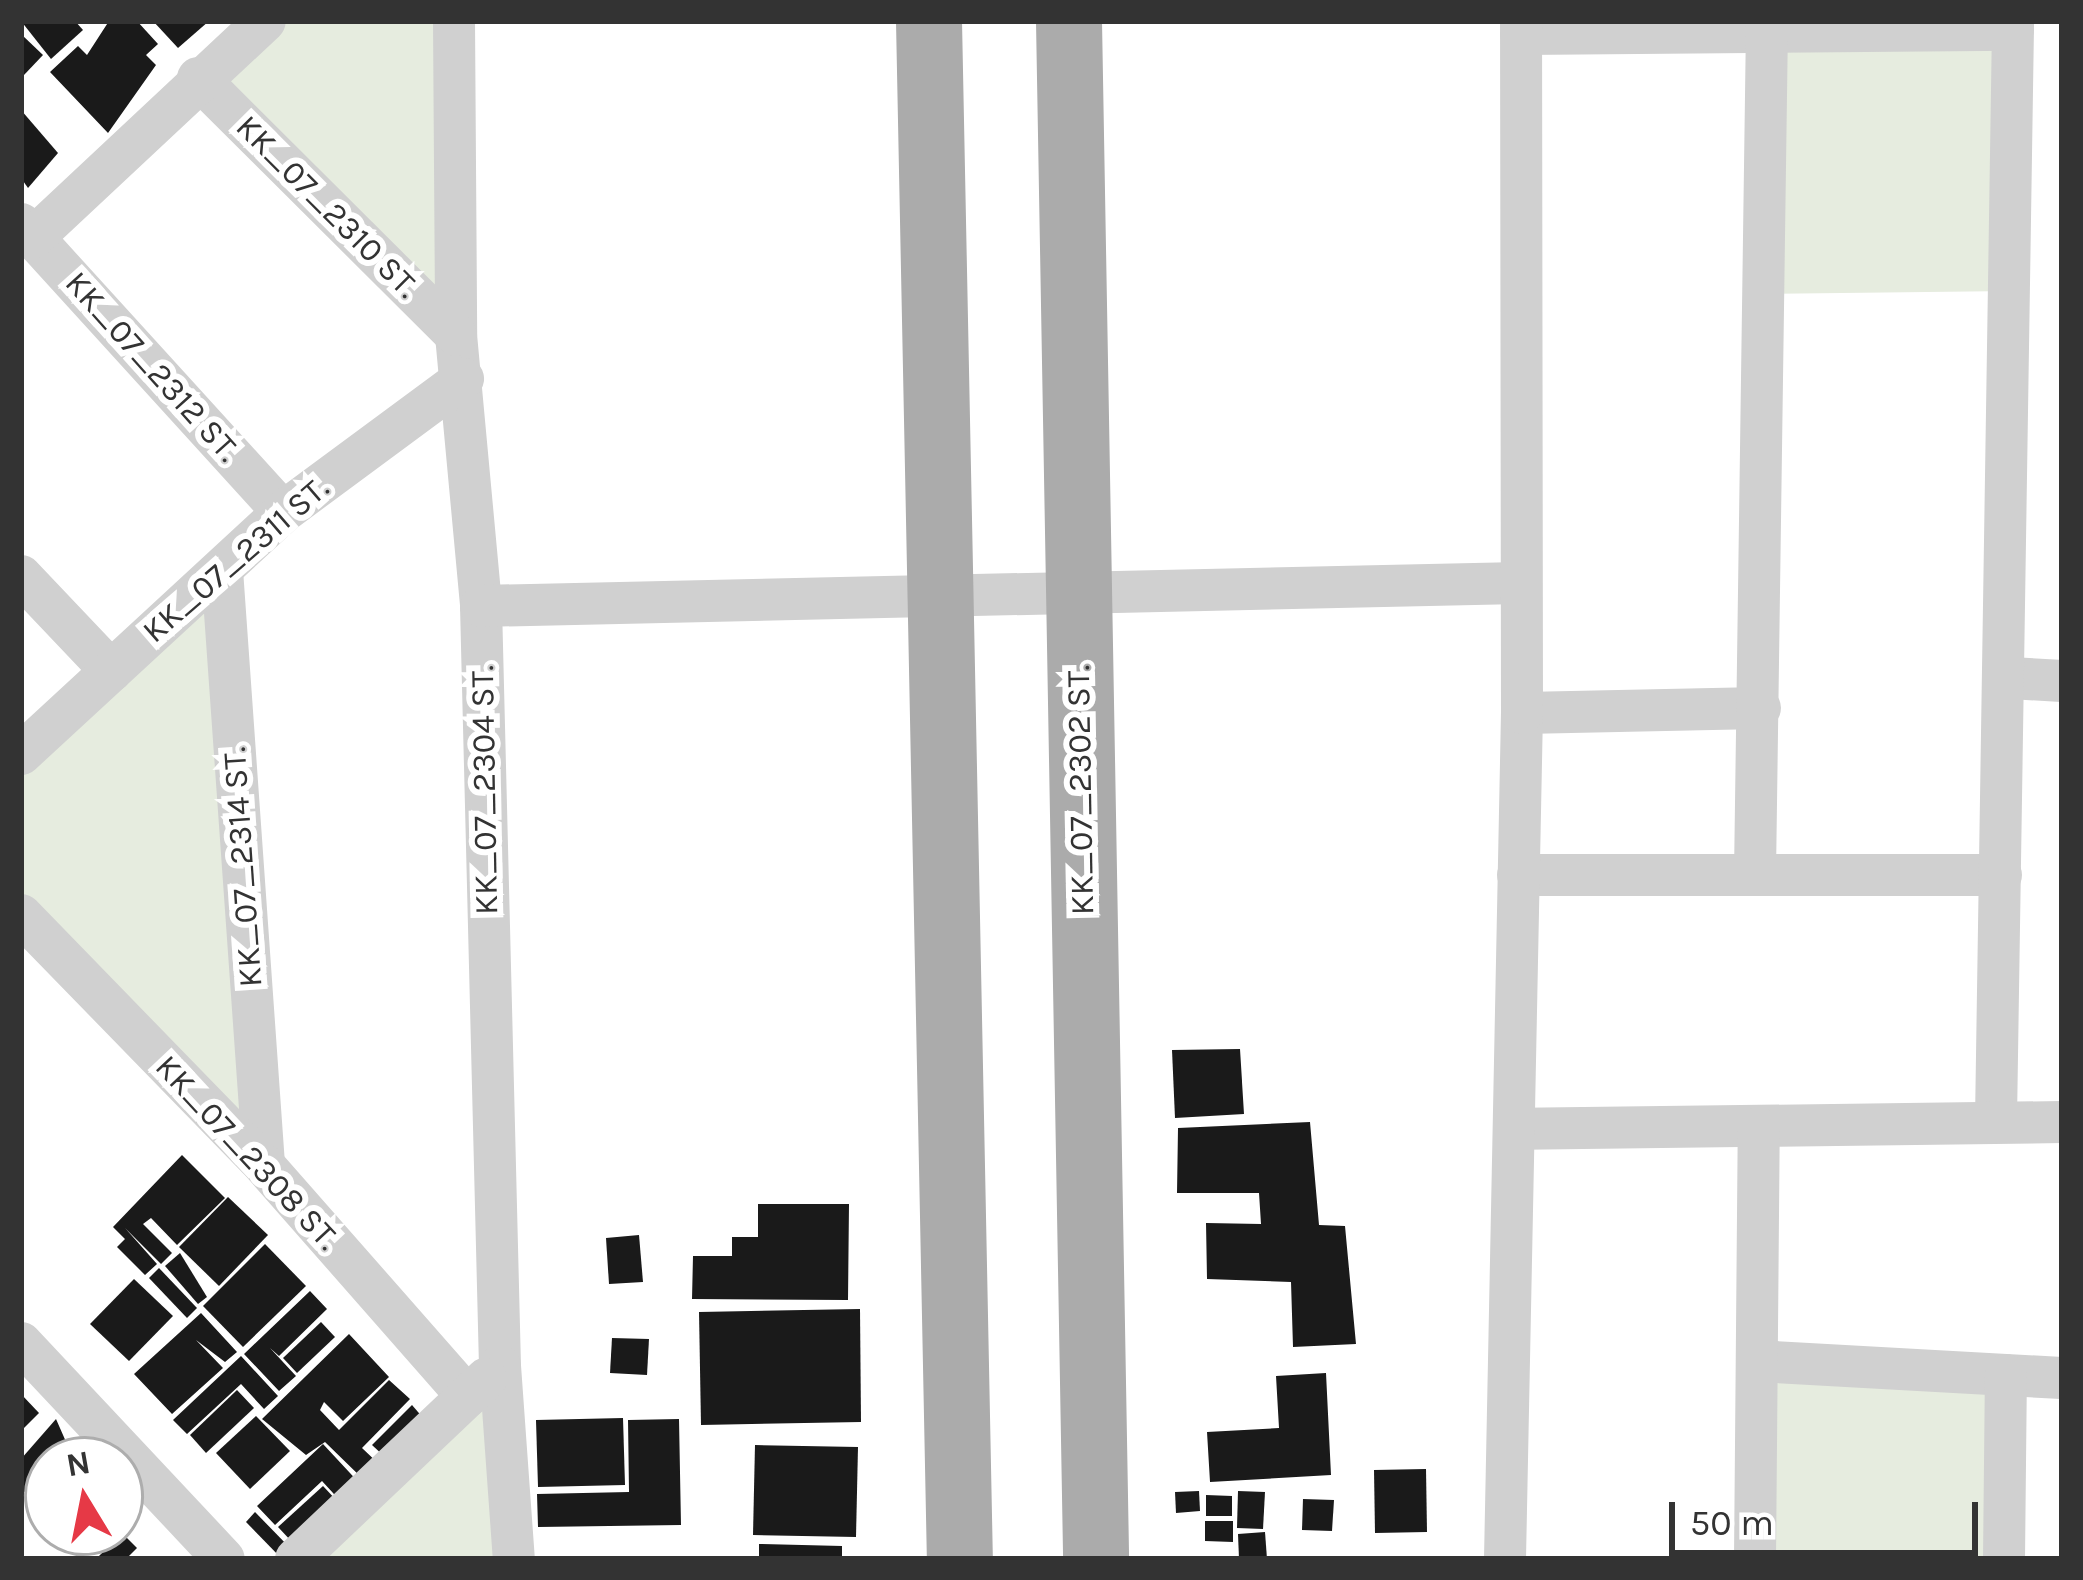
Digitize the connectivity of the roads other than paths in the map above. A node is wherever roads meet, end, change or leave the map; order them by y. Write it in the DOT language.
graph roads {
  1 [pos="265,21"];
  2 [pos="454,21"];
  3 [pos="929,21"];
  4 [pos="1070,21"];
  5 [pos="1767,25"];
  6 [pos="2013,26"];
  7 [pos="1521,27"];
  8 [pos="198,78"];
  9 [pos="28,231"];
  10 [pos="456,335"];
  11 [pos="463,380"];
  12 [pos="283,512"];
  13 [pos="222,570"];
  14 [pos="21,576"];
  15 [pos="1520,583"];
  16 [pos="1075,596"];
  17 [pos="943,598"];
  18 [pos="481,606"];
  19 [pos="111,671"];
  20 [pos="2010,678"];
  21 [pos="2062,681"];
  22 [pos="1760,708"];
  23 [pos="1522,713"];
  24 [pos="21,754"];
  25 [pos="1755,874"];
  26 [pos="1518,875"];
  27 [pos="2001,875"];
  28 [pos="21,915"];
  29 [pos="1996,1120"];
  30 [pos="2062,1122"];
  31 [pos="1759,1128"];
  32 [pos="1514,1129"];
  33 [pos="264,1165"];
  34 [pos="21,1343"];
  35 [pos="1757,1361"];
  36 [pos="500,1366"];
  37 [pos="2006,1376"];
  38 [pos="2062,1378"];
  39 [pos="467,1396"];
  40 [pos="224,1559"];
  41 [pos="296,1559"];
  42 [pos="514,1559"];
  43 [pos="960,1559"];
  44 [pos="1096,1559"];
  45 [pos="1505,1559"];
  46 [pos="1754,1559"];
  47 [pos="2004,1559"];
  1 -- 8 [label="street"];
  2 -- 10 [label="street, KK_07_2304 ST."];
  3 -- 17 [label="main road"];
  4 -- 16 [label="main road, KK_07_2302 ST."];
  5 -- 6 [label="street"];
  5 -- 7 [label="street"];
  5 -- 22 [label="street"];
  6 -- 20 [label="street"];
  7 -- 15 [label="street"];
  8 -- 9 [label="street"];
  8 -- 10 [label="street, KK_07_2310 ST."];
  9 -- 12 [label="street, KK_07_2312 ST."];
  10 -- 11 [label="street, KK_07_2304 ST."];
  11 -- 12 [label="street, KK_07_2311 ST."];
  11 -- 18 [label="street, KK_07_2304 ST."];
  12 -- 13 [label="street, KK_07_2311 ST."];
  13 -- 19 [label="street, KK_07_2311 ST."];
  13 -- 33 [label="street, KK_07_2314 ST."];
  14 -- 19 [label="street"];
  15 -- 16 [label="street"];
  15 -- 23 [label="street"];
  16 -- 17 [label="street"];
  16 -- 44 [label="main road, KK_07_2302 ST."];
  17 -- 18 [label="street"];
  17 -- 43 [label="main road"];
  18 -- 36 [label="street, KK_07_2304 ST."];
  19 -- 24 [label="street, KK_07_2311 ST."];
  20 -- 21 [label="street"];
  20 -- 27 [label="street"];
  22 -- 23 [label="street"];
  22 -- 25 [label="street"];
  23 -- 26 [label="street"];
  25 -- 26 [label="street"];
  25 -- 27 [label="street"];
  26 -- 32 [label="street"];
  27 -- 29 [label="street"];
  28 -- 33 [label="street, KK_07_2308 ST."];
  29 -- 30 [label="street"];
  29 -- 31 [label="street"];
  31 -- 32 [label="street"];
  31 -- 35 [label="street"];
  32 -- 45 [label="street"];
  33 -- 39 [label="street, KK_07_2308 ST."];
  34 -- 40 [label="street"];
  35 -- 37 [label="street"];
  35 -- 46 [label="street"];
  36 -- 39 [label="street"];
  36 -- 42 [label="street, KK_07_2304 ST."];
  37 -- 38 [label="street"];
  37 -- 47 [label="street"];
  39 -- 41 [label="street"];
}
